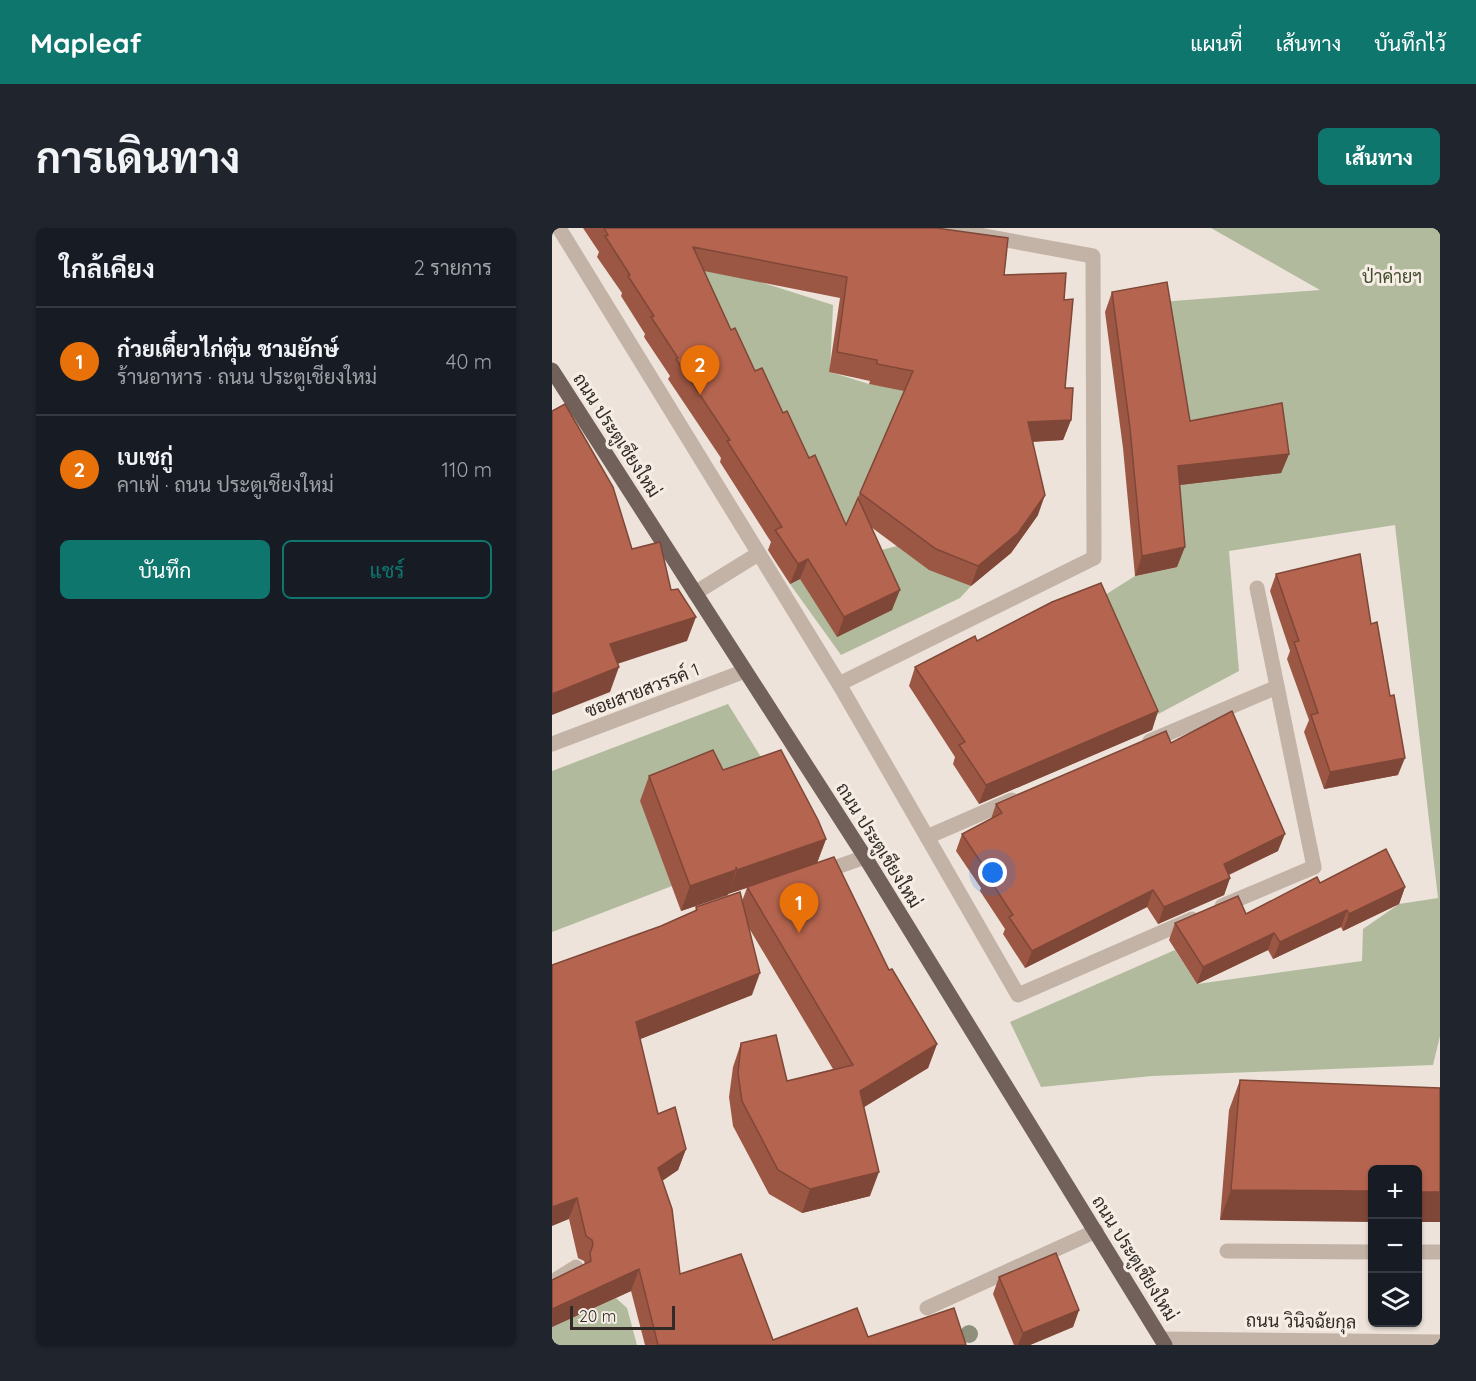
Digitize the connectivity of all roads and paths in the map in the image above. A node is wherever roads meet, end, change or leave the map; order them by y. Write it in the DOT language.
graph roads {
  1 [pos="559,228"];
  2 [pos="941,228"];
  3 [pos="552,370"];
  4 [pos="758,554"];
  5 [pos="1257,588"];
  6 [pos="696,593"];
  7 [pos="745,671"];
  8 [pos="839,684"];
  9 [pos="1277,687"];
  10 [pos="552,744"];
  11 [pos="1135,748"];
  12 [pos="1026,795"];
  13 [pos="927,837"];
  14 [pos="865,857"];
  15 [pos="809,876"];
  16 [pos="1096,1231"];
  17 [pos="1227,1251"];
  18 [pos="1368,1252"];
  19 [pos="1422,1252"];
  20 [pos="1440,1252"];
  21 [pos="576,1266"];
  22 [pos="552,1282"];
  23 [pos="927,1308"];
  24 [pos="1164,1342"];
  25 [pos="1440,1342"];
  1 -- 4 [label="street"];
  2 -- 8 [label="street"];
  3 -- 6 [label="main road, ถนน ประตูเชียงใหม่"];
  4 -- 6 [label="street"];
  4 -- 8 [label="street"];
  5 -- 9 [label="street"];
  6 -- 7 [label="main road, ถนน ประตูเชียงใหม่"];
  7 -- 10 [label="street, ซอยสายสวรรค์ 1"];
  7 -- 14 [label="main road, ถนน ประตูเชียงใหม่"];
  8 -- 13 [label="street"];
  9 -- 11 [label="street"];
  9 -- 13 [label="street"];
  12 -- 13 [label="street"];
  14 -- 15 [label="street"];
  14 -- 16 [label="main road, ถนน ประตูเชียงใหม่"];
  16 -- 23 [label="street"];
  16 -- 24 [label="main road, ถนน ประตูเชียงใหม่"];
  17 -- 18 [label="street"];
  19 -- 20 [label="street"];
  21 -- 22 [label="street"];
  24 -- 25 [label="street, ถนน วินิจฉัยกุล"];
}
